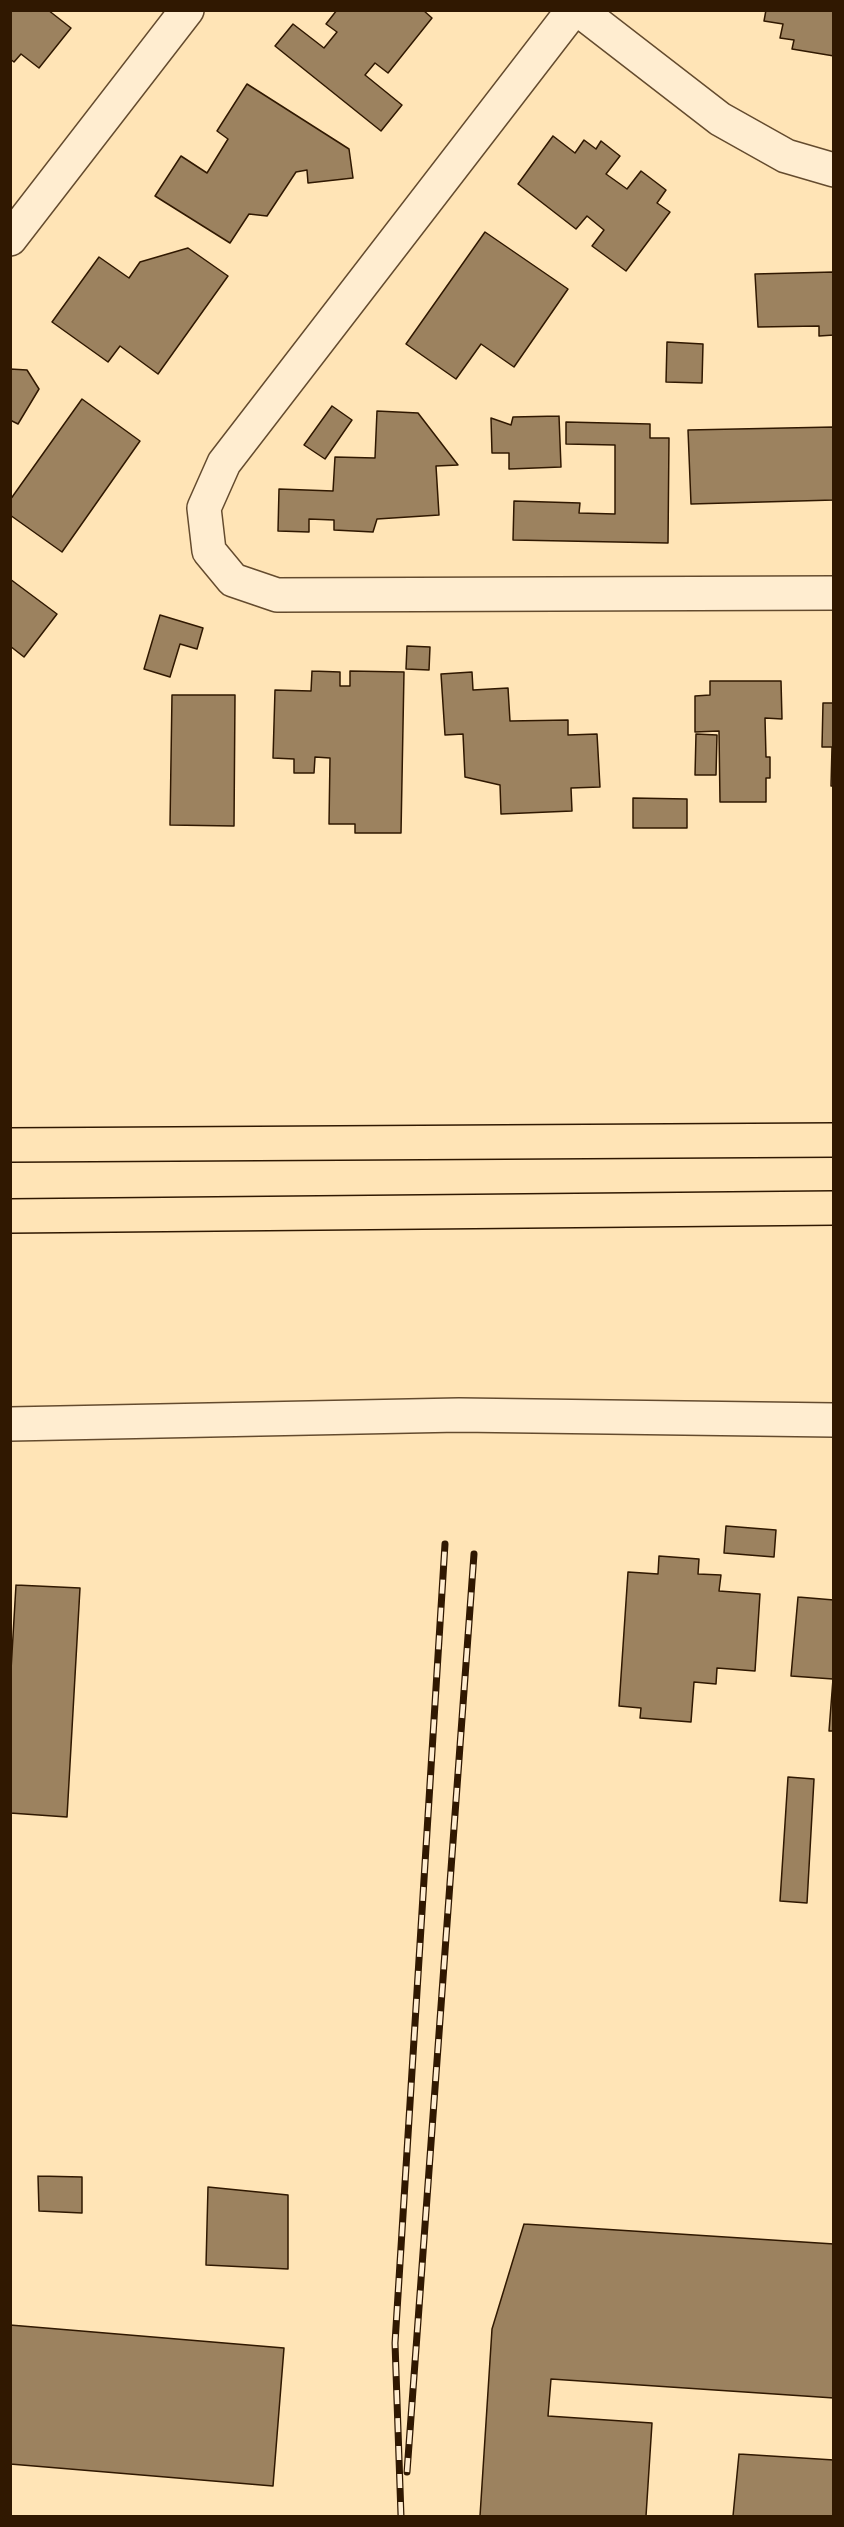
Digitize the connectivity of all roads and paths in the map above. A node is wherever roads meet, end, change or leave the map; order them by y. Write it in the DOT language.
graph roads {
  1 [pos="187,10"];
  2 [pos="573,10"];
  3 [pos="579,10"];
  4 [pos="834,170"];
  5 [pos="10,239"];
  6 [pos="834,593"];
  7 [pos="834,1140"];
  8 [pos="10,1145"];
  9 [pos="834,1208"];
  10 [pos="10,1216"];
  11 [pos="834,1420"];
  12 [pos="10,1424"];
  1 -- 5 [label="street"];
  2 -- 6 [label="street"];
  3 -- 4 [label="street"];
  7 -- 8 [label="highway"];
  9 -- 10 [label="highway"];
  11 -- 12 [label="street"];
}
